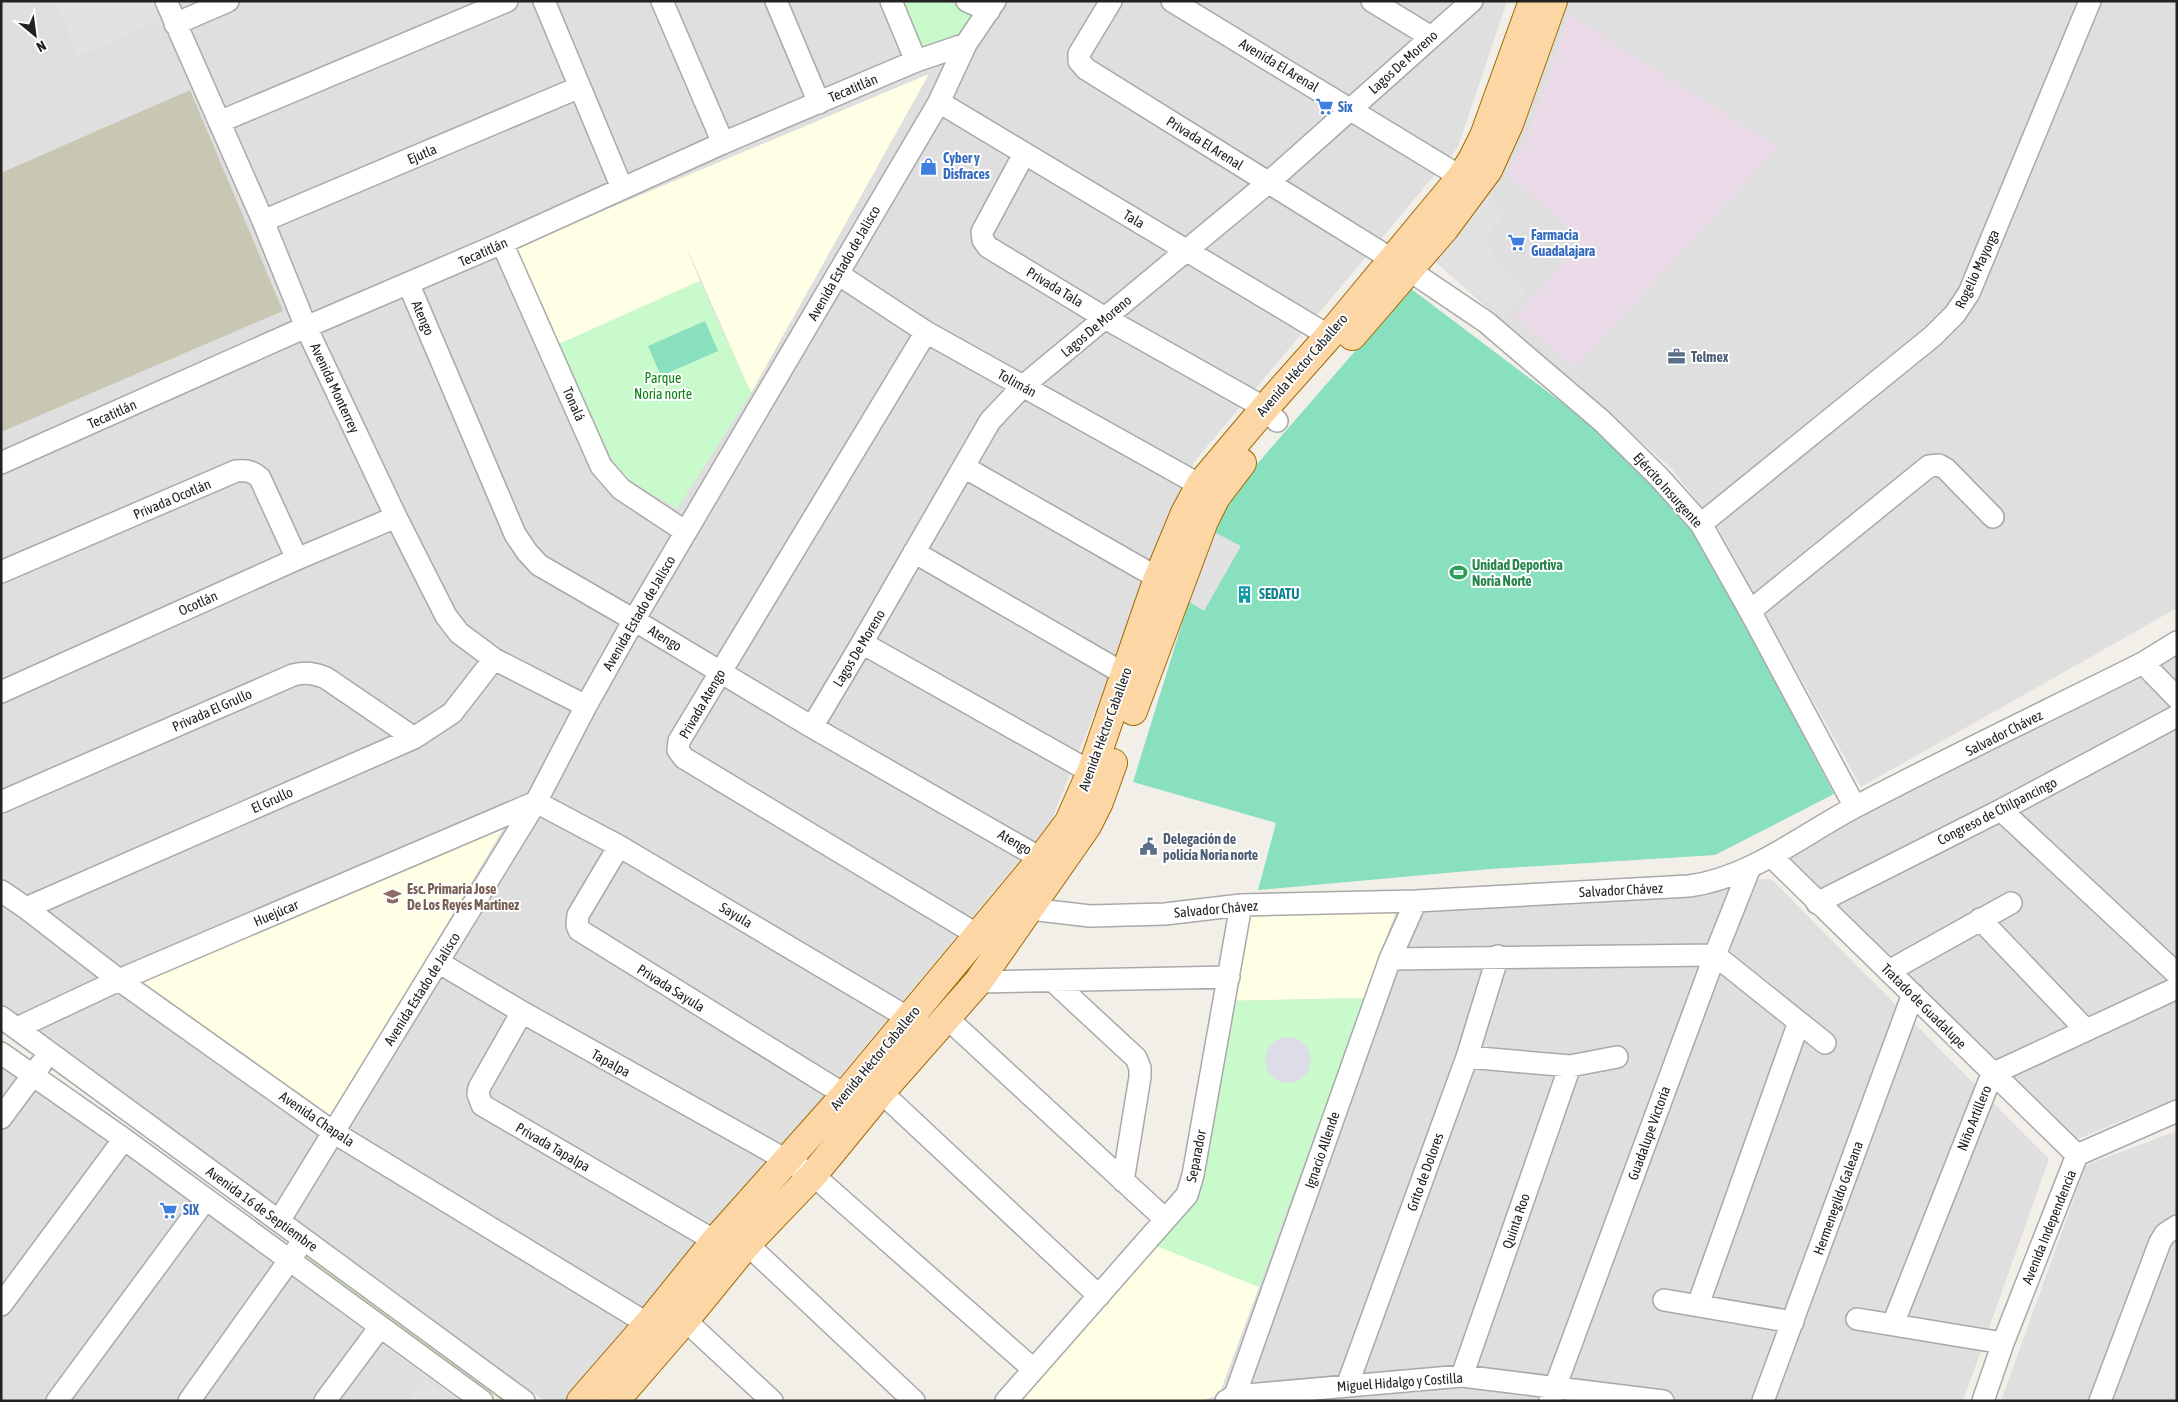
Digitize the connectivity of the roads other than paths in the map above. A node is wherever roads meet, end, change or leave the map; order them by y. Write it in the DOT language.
graph roads {
  1 [pos="166,1"];
  2 [pos="228,1"];
  3 [pos="507,1"];
  4 [pos="544,1"];
  5 [pos="662,1"];
  6 [pos="776,1"];
  7 [pos="891,1"];
  8 [pos="967,1"];
  9 [pos="1111,1"];
  10 [pos="1172,1"];
  11 [pos="1372,1"];
  12 [pos="1472,1"];
  13 [pos="1533,1"];
  14 [pos="1553,1"];
  15 [pos="2090,1"];
  16 [pos="992,6"];
  17 [pos="176,24"];
  18 [pos="1431,37"];
  19 [pos="966,44"];
  20 [pos="916,61"];
  21 [pos="580,87"];
  22 [pos="939,102"];
  23 [pos="819,103"];
  24 [pos="1351,108"];
  25 [pos="219,122"];
  26 [pos="723,143"];
  27 [pos="1024,154"];
  28 [pos="1474,169"];
  29 [pos="1269,182"];
  30 [pos="622,188"];
  31 [pos="263,222"];
  32 [pos="502,243"];
  33 [pos="1187,250"];
  34 [pos="1400,265"];
  35 [pos="838,274"];
  36 [pos="409,284"];
  37 [pos="1105,318"];
  38 [pos="306,326"];
  39 [pos="926,332"];
  40 [pos="1329,336"];
  41 [pos="1023,386"];
  42 [pos="1271,414"];
  43 [pos="1,463"];
  44 [pos="964,467"];
  45 [pos="1200,485"];
  46 [pos="1993,517"];
  47 [pos="396,518"];
  48 [pos="1701,524"];
  49 [pos="686,532"];
  50 [pos="914,552"];
  51 [pos="297,559"];
  52 [pos="2,570"];
  53 [pos="1168,582"];
  54 [pos="1750,611"];
  55 [pos="634,620"];
  56 [pos="2177,642"];
  57 [pos="862,643"];
  58 [pos="494,659"];
  59 [pos="2142,663"];
  60 [pos="720,671"];
  61 [pos="1126,675"];
  62 [pos="1,692"];
  63 [pos="2177,698"];
  64 [pos="586,706"];
  65 [pos="2177,716"];
  66 [pos="812,727"];
  67 [pos="414,738"];
  68 [pos="1100,775"];
  69 [pos="1,802"];
  70 [pos="536,802"];
  71 [pos="1855,807"];
  72 [pos="2001,810"];
  73 [pos="618,846"];
  74 [pos="1771,856"];
  75 [pos="1051,863"];
  76 [pos="1750,867"];
  77 [pos="1,890"];
  78 [pos="1416,901"];
  79 [pos="1817,903"];
  80 [pos="2011,903"];
  81 [pos="1019,904"];
  82 [pos="1241,905"];
  83 [pos="26,908"];
  84 [pos="1980,919"];
  85 [pos="979,934"];
  86 [pos="1001,950"];
  87 [pos="1715,954"];
  88 [pos="1498,956"];
  89 [pos="1390,958"];
  90 [pos="438,962"];
  91 [pos="1889,971"];
  92 [pos="2177,974"];
  93 [pos="1229,977"];
  94 [pos="119,980"];
  95 [pos="1053,981"];
  96 [pos="978,982"];
  97 [pos="2177,988"];
  98 [pos="1913,994"];
  99 [pos="522,1012"];
  100 [pos="908,1017"];
  101 [pos="9,1022"];
  102 [pos="1799,1022"];
  103 [pos="940,1026"];
  104 [pos="2086,1030"];
  105 [pos="1825,1044"];
  106 [pos="50,1052"];
  107 [pos="1,1053"];
  108 [pos="1467,1057"];
  109 [pos="1617,1057"];
  110 [pos="1570,1066"];
  111 [pos="1992,1074"];
  112 [pos="33,1075"];
  113 [pos="881,1092"];
  114 [pos="844,1095"];
  115 [pos="2177,1112"];
  116 [pos="1,1118"];
  117 [pos="333,1132"];
  118 [pos="124,1139"];
  119 [pos="2077,1155"];
  120 [pos="786,1161"];
  121 [pos="812,1175"];
  122 [pos="1123,1181"];
  123 [pos="206,1199"];
  124 [pos="1165,1219"];
  125 [pos="279,1221"];
  126 [pos="2177,1226"];
  127 [pos="304,1240"];
  128 [pos="715,1241"];
  129 [pos="747,1244"];
  130 [pos="289,1260"];
  131 [pos="1099,1296"];
  132 [pos="1664,1300"];
  133 [pos="1698,1304"];
  134 [pos="1,1305"];
  135 [pos="1856,1319"];
  136 [pos="685,1320"];
  137 [pos="1793,1322"];
  138 [pos="648,1324"];
  139 [pos="1893,1324"];
  140 [pos="380,1327"];
  141 [pos="2003,1343"];
  142 [pos="1033,1370"];
  143 [pos="1462,1376"];
  144 [pos="1347,1386"];
  145 [pos="1552,1394"];
  146 [pos="597,1398"];
  147 [pos="1232,1399"];
  148 [pos="57,1401"];
  149 [pos="189,1401"];
  150 [pos="325,1401"];
  151 [pos="482,1401"];
  152 [pos="524,1401"];
  153 [pos="772,1401"];
  154 [pos="914,1401"];
  155 [pos="1006,1401"];
  156 [pos="1663,1401"];
  157 [pos="1763,1401"];
  158 [pos="1983,1401"];
  159 [pos="2100,1401"];
  1 -- 17 [label="street, Avenida Monterrey"];
  2 -- 17 [label="street"];
  3 -- 25 [label="street"];
  4 -- 21 [label="street"];
  5 -- 26 [label="street"];
  6 -- 23 [label="street"];
  7 -- 20 [label="street"];
  8 -- 16 [label="street"];
  9 -- 29 [label="street, Privada El Arenal"];
  10 -- 24 [label="street, Avenida El Arenal"];
  11 -- 18 [label="street"];
  12 -- 18 [label="street, Lagos De Moreno"];
  13 -- 28 [label="main road, Avenida Héctor Caballero"];
  14 -- 28 [label="main road, Avenida Héctor Caballero"];
  15 -- 48 [label="street, Rogelio Mayorga"];
  16 -- 19 [label="street, Avenida Estado de Jalisco"];
  17 -- 25 [label="street, Avenida Monterrey"];
  18 -- 24 [label="street, Lagos De Moreno"];
  19 -- 20 [label="street, Tecatitlán"];
  19 -- 22 [label="street, Avenida Estado de Jalisco"];
  20 -- 23 [label="street, Tecatitlán"];
  21 -- 30 [label="street"];
  21 -- 31 [label="street, Ejutla"];
  22 -- 27 [label="street, Tala"];
  22 -- 35 [label="street, Avenida Estado de Jalisco"];
  23 -- 26 [label="street, Tecatitlán"];
  24 -- 28 [label="street, Avenida El Arenal"];
  24 -- 29 [label="street, Lagos De Moreno"];
  25 -- 31 [label="street, Avenida Monterrey"];
  26 -- 30 [label="street, Tecatitlán"];
  27 -- 33 [label="street, Tala"];
  27 -- 37 [label="street, Privada Tala"];
  28 -- 34 [label="main road, Avenida Héctor Caballero"];
  29 -- 33 [label="street, Lagos De Moreno"];
  29 -- 34 [label="street, Privada El Arenal"];
  30 -- 32 [label="street, Tecatitlán"];
  31 -- 38 [label="street, Avenida Monterrey"];
  32 -- 36 [label="street, Tecatitlán"];
  32 -- 49 [label="street, Tonalá"];
  33 -- 37 [label="street, Lagos De Moreno"];
  33 -- 40 [label="street, Tala"];
  34 -- 40 [label="main road, Avenida Héctor Caballero"];
  34 -- 42 [label="main road, Avenida Héctor Caballero"];
  34 -- 48 [label="street, Ejército Insurgente"];
  35 -- 39 [label="street, Tolimán"];
  35 -- 49 [label="street, Avenida Estado de Jalisco"];
  36 -- 38 [label="street, Tecatitlán"];
  36 -- 55 [label="street, Atengo"];
  37 -- 41 [label="street, Lagos De Moreno"];
  37 -- 42 [label="street, Privada Tala"];
  38 -- 43 [label="street, Tecatitlán"];
  38 -- 47 [label="street, Avenida Monterrey"];
  39 -- 41 [label="street, Tolimán"];
  39 -- 60 [label="street, Privada Atengo"];
  40 -- 42 [label="main road, Avenida Héctor Caballero"];
  41 -- 44 [label="street, Lagos De Moreno"];
  41 -- 45 [label="street, Tolimán"];
  42 -- 45 [label="main road, Avenida Héctor Caballero"];
  42 -- 53 [label="main road, Avenida Héctor Caballero"];
  44 -- 50 [label="street, Lagos De Moreno"];
  44 -- 53 [label="street"];
  45 -- 53 [label="main road, Avenida Héctor Caballero"];
  46 -- 54 [label="street"];
  47 -- 51 [label="street, Ocotlán"];
  47 -- 58 [label="street, Avenida Monterrey"];
  48 -- 54 [label="street, Ejército Insurgente"];
  49 -- 55 [label="street, Avenida Estado de Jalisco"];
  50 -- 57 [label="street, Lagos De Moreno"];
  50 -- 61 [label="street"];
  51 -- 52 [label="street, Privada Ocotlán"];
  51 -- 62 [label="street, Ocotlán"];
  53 -- 61 [label="main road, Avenida Héctor Caballero"];
  53 -- 68 [label="main road, Avenida Héctor Caballero"];
  54 -- 71 [label="street, Ejército Insurgente"];
  55 -- 60 [label="street, Atengo"];
  55 -- 64 [label="street, Avenida Estado de Jalisco"];
  56 -- 59 [label="street, Salvador Chávez"];
  57 -- 66 [label="street, Lagos De Moreno"];
  57 -- 68 [label="street"];
  58 -- 64 [label="street, Avenida Monterrey"];
  58 -- 67 [label="street, El Grullo"];
  59 -- 63 [label="street"];
  59 -- 71 [label="street, Salvador Chávez"];
  60 -- 66 [label="street, Atengo"];
  60 -- 85 [label="street, Privada Atengo"];
  61 -- 68 [label="main road, Avenida Héctor Caballero"];
  64 -- 70 [label="street, Avenida Estado de Jalisco"];
  65 -- 72 [label="street, Congreso de Chilpancingo"];
  66 -- 75 [label="street, Atengo"];
  67 -- 69 [label="street, Privada El Grullo"];
  67 -- 83 [label="street, El Grullo"];
  68 -- 75 [label="main road, Avenida Héctor Caballero"];
  70 -- 73 [label="street, Sayula"];
  70 -- 90 [label="street, Avenida Estado de Jalisco"];
  70 -- 94 [label="street, Huejúcar"];
  71 -- 74 [label="street, Salvador Chávez"];
  72 -- 79 [label="street, Congreso de Chilpancingo"];
  72 -- 92 [label="street"];
  73 -- 100 [label="street, Sayula"];
  73 -- 114 [label="street, Privada Sayula"];
  74 -- 76 [label="street, Salvador Chávez"];
  74 -- 79 [label="street, Tratado de Guadalupe"];
  75 -- 81 [label="main road, Avenida Héctor Caballero"];
  76 -- 78 [label="street, Salvador Chávez"];
  76 -- 87 [label="street, Guadalupe Victoria"];
  77 -- 83 [label="street, Avenida Chapala"];
  78 -- 82 [label="street, Salvador Chávez"];
  78 -- 89 [label="street, Ignacio Allende"];
  79 -- 91 [label="street, Tratado de Guadalupe"];
  80 -- 84 [label="street"];
  81 -- 82 [label="street, Salvador Chávez"];
  81 -- 85 [label="main road, Avenida Héctor Caballero"];
  81 -- 86 [label="main road, Avenida Héctor Caballero"];
  82 -- 93 [label="street, Separador"];
  83 -- 94 [label="street, Avenida Chapala"];
  84 -- 91 [label="street"];
  84 -- 104 [label="street"];
  85 -- 86 [label="street, Privada Atengo"];
  85 -- 100 [label="main road, Avenida Héctor Caballero"];
  86 -- 96 [label="main road, Avenida Héctor Caballero"];
  87 -- 88 [label="street"];
  87 -- 102 [label="street"];
  87 -- 145 [label="street, Guadalupe Victoria"];
  88 -- 89 [label="street"];
  88 -- 108 [label="street, Grito de Dolores"];
  89 -- 147 [label="street, Ignacio Allende"];
  90 -- 99 [label="street, Tapalpa"];
  90 -- 117 [label="street, Avenida Estado de Jalisco"];
  91 -- 98 [label="street, Tratado de Guadalupe"];
  93 -- 95 [label="street"];
  93 -- 124 [label="street, Separador"];
  94 -- 101 [label="street, Huejúcar"];
  94 -- 117 [label="street, Avenida Chapala"];
  95 -- 96 [label="street"];
  95 -- 122 [label="street"];
  96 -- 103 [label="main road, Avenida Héctor Caballero"];
  97 -- 104 [label="street, Niño Artillero"];
  98 -- 111 [label="street, Tratado de Guadalupe"];
  98 -- 137 [label="street, Hermenegildo Galeana"];
  99 -- 120 [label="street, Tapalpa"];
  99 -- 128 [label="street, Privada Tapalpa"];
  100 -- 103 [label="street, Sayula"];
  100 -- 114 [label="main road, Avenida Héctor Caballero"];
  101 -- 106 [label="street, Avenida 16 de Septiembre"];
  102 -- 105 [label="street"];
  102 -- 133 [label="street"];
  103 -- 113 [label="main road, Avenida Héctor Caballero"];
  103 -- 122 [label="street, Sayula"];
  104 -- 111 [label="street, Niño Artillero"];
  106 -- 112 [label="street"];
  106 -- 125 [label="street, Avenida 16 de Septiembre"];
  107 -- 112 [label="street, Avenida 16 de Septiembre"];
  108 -- 110 [label="street"];
  108 -- 144 [label="street, Grito de Dolores"];
  109 -- 110 [label="street"];
  110 -- 143 [label="street, Quinta Roo"];
  111 -- 119 [label="street, Tratado de Guadalupe"];
  111 -- 139 [label="street, Niño Artillero"];
  112 -- 116 [label="street"];
  112 -- 118 [label="street, Avenida 16 de Septiembre"];
  113 -- 121 [label="main road, Avenida Héctor Caballero"];
  113 -- 131 [label="street"];
  114 -- 120 [label="main road, Avenida Héctor Caballero"];
  115 -- 119 [label="street, Avenida Independencia"];
  117 -- 125 [label="street, Avenida Estado de Jalisco"];
  117 -- 138 [label="street, Avenida Chapala"];
  118 -- 123 [label="street, Avenida 16 de Septiembre"];
  118 -- 134 [label="street"];
  119 -- 141 [label="street, Avenida Independencia"];
  120 -- 121 [label="street, Tapalpa"];
  120 -- 128 [label="main road, Avenida Héctor Caballero"];
  121 -- 129 [label="main road, Avenida Héctor Caballero"];
  121 -- 142 [label="street, Tapalpa"];
  122 -- 124 [label="street, Sayula"];
  123 -- 130 [label="street, Avenida 16 de Septiembre"];
  123 -- 148 [label="street"];
  124 -- 131 [label="street, Separador"];
  125 -- 127 [label="street, Avenida 16 de Septiembre"];
  126 -- 159 [label="street"];
  127 -- 130 [label="street"];
  127 -- 152 [label="street, Avenida 16 de Septiembre"];
  128 -- 138 [label="main road, Avenida Héctor Caballero"];
  129 -- 136 [label="main road, Avenida Héctor Caballero"];
  129 -- 154 [label="street"];
  130 -- 140 [label="street, Avenida 16 de Septiembre"];
  130 -- 149 [label="street"];
  131 -- 142 [label="street, Separador"];
  132 -- 133 [label="street"];
  133 -- 137 [label="street"];
  135 -- 139 [label="street"];
  136 -- 146 [label="main road, Avenida Héctor Caballero"];
  136 -- 153 [label="street"];
  137 -- 157 [label="street, Hermenegildo Galeana"];
  138 -- 146 [label="main road, Avenida Héctor Caballero"];
  139 -- 141 [label="street"];
  140 -- 150 [label="street"];
  140 -- 151 [label="street, Avenida 16 de Septiembre"];
  141 -- 158 [label="street, Avenida Independencia"];
  142 -- 155 [label="street, Separador"];
  143 -- 144 [label="street, Miguel Hidalgo y Costilla"];
  143 -- 145 [label="street, Miguel Hidalgo y Costilla"];
  144 -- 147 [label="street, Miguel Hidalgo y Costilla"];
  145 -- 156 [label="street, Miguel Hidalgo y Costilla"];
}
